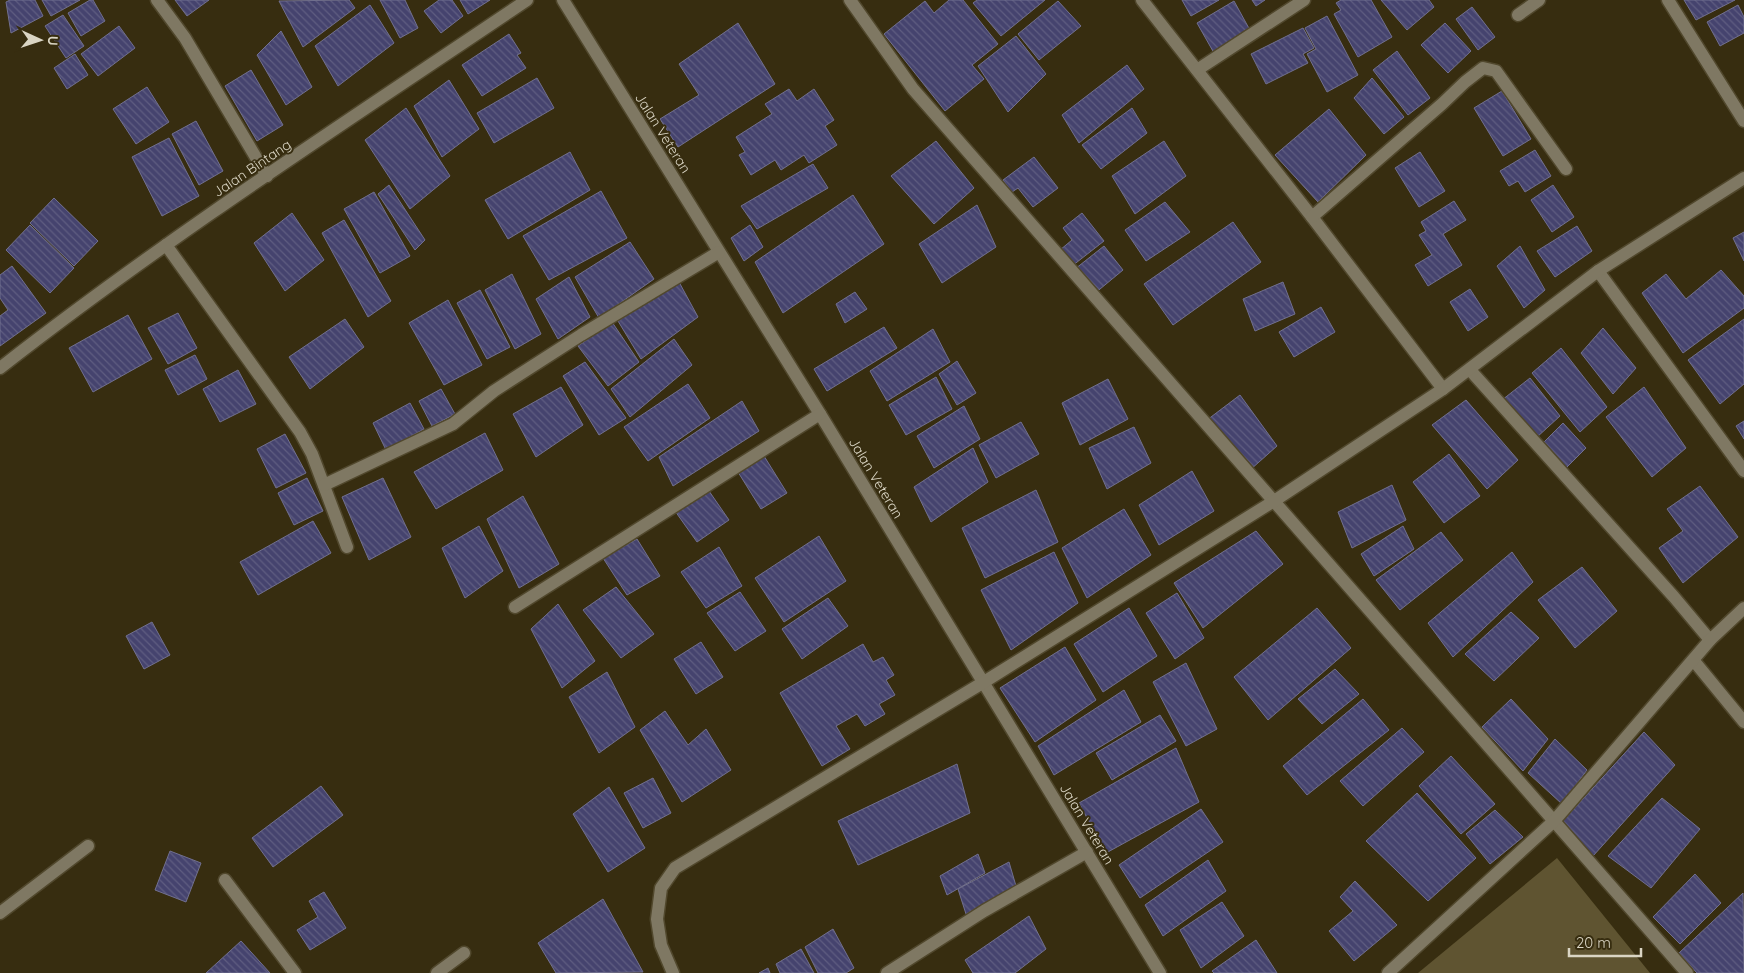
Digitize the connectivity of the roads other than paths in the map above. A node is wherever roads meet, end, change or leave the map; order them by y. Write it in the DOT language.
graph roads {
  1 [pos="157,0"];
  2 [pos="527,0"];
  3 [pos="563,0"];
  4 [pos="850,0"];
  5 [pos="1142,0"];
  6 [pos="1304,0"];
  7 [pos="1539,0"];
  8 [pos="1668,0"];
  9 [pos="1518,15"];
  10 [pos="1197,70"];
  11 [pos="1744,121"];
  12 [pos="1566,169"];
  13 [pos="267,176"];
  14 [pos="1744,178"];
  15 [pos="1312,217"];
  16 [pos="166,245"];
  17 [pos="719,252"];
  18 [pos="1598,271"];
  19 [pos="0,368"];
  20 [pos="1470,370"];
  21 [pos="1443,389"];
  22 [pos="820,414"];
  23 [pos="1744,471"];
  24 [pos="324,485"];
  25 [pos="1274,502"];
  26 [pos="347,547"];
  27 [pos="515,607"];
  28 [pos="1744,608"];
  29 [pos="1710,640"];
  30 [pos="1694,661"];
  31 [pos="984,682"];
  32 [pos="1744,722"];
  33 [pos="1554,821"];
  34 [pos="88,846"];
  35 [pos="1087,852"];
  36 [pos="225,880"];
  37 [pos="0,912"];
  38 [pos="464,953"];
  39 [pos="295,973"];
  40 [pos="437,973"];
  41 [pos="672,973"];
  42 [pos="887,973"];
  43 [pos="1160,973"];
  44 [pos="1388,973"];
  45 [pos="1688,973"];
  1 -- 13 [label="street"];
  2 -- 13 [label="street, Jalan Bintang"];
  3 -- 17 [label="street, Jalan Veteran"];
  4 -- 25 [label="street"];
  5 -- 10 [label="street"];
  6 -- 10 [label="street"];
  7 -- 9 [label="street"];
  8 -- 11 [label="street"];
  10 -- 15 [label="street"];
  12 -- 15 [label="street"];
  13 -- 16 [label="street, Jalan Bintang"];
  14 -- 18 [label="street"];
  15 -- 21 [label="street"];
  16 -- 19 [label="street, Jalan Bintang"];
  16 -- 24 [label="street"];
  17 -- 22 [label="street, Jalan Veteran"];
  17 -- 24 [label="street"];
  18 -- 20 [label="street"];
  18 -- 23 [label="street"];
  20 -- 21 [label="street"];
  20 -- 29 [label="street"];
  21 -- 25 [label="street"];
  22 -- 27 [label="street"];
  22 -- 31 [label="street, Jalan Veteran"];
  24 -- 26 [label="street"];
  25 -- 31 [label="street"];
  25 -- 33 [label="street"];
  28 -- 29 [label="street"];
  29 -- 30 [label="street"];
  30 -- 32 [label="street"];
  30 -- 33 [label="street"];
  31 -- 35 [label="street, Jalan Veteran"];
  31 -- 41 [label="street"];
  33 -- 44 [label="street"];
  33 -- 45 [label="street"];
  34 -- 37 [label="street"];
  35 -- 42 [label="street"];
  35 -- 43 [label="street, Jalan Veteran"];
  36 -- 39 [label="street"];
  38 -- 40 [label="street"];
}
